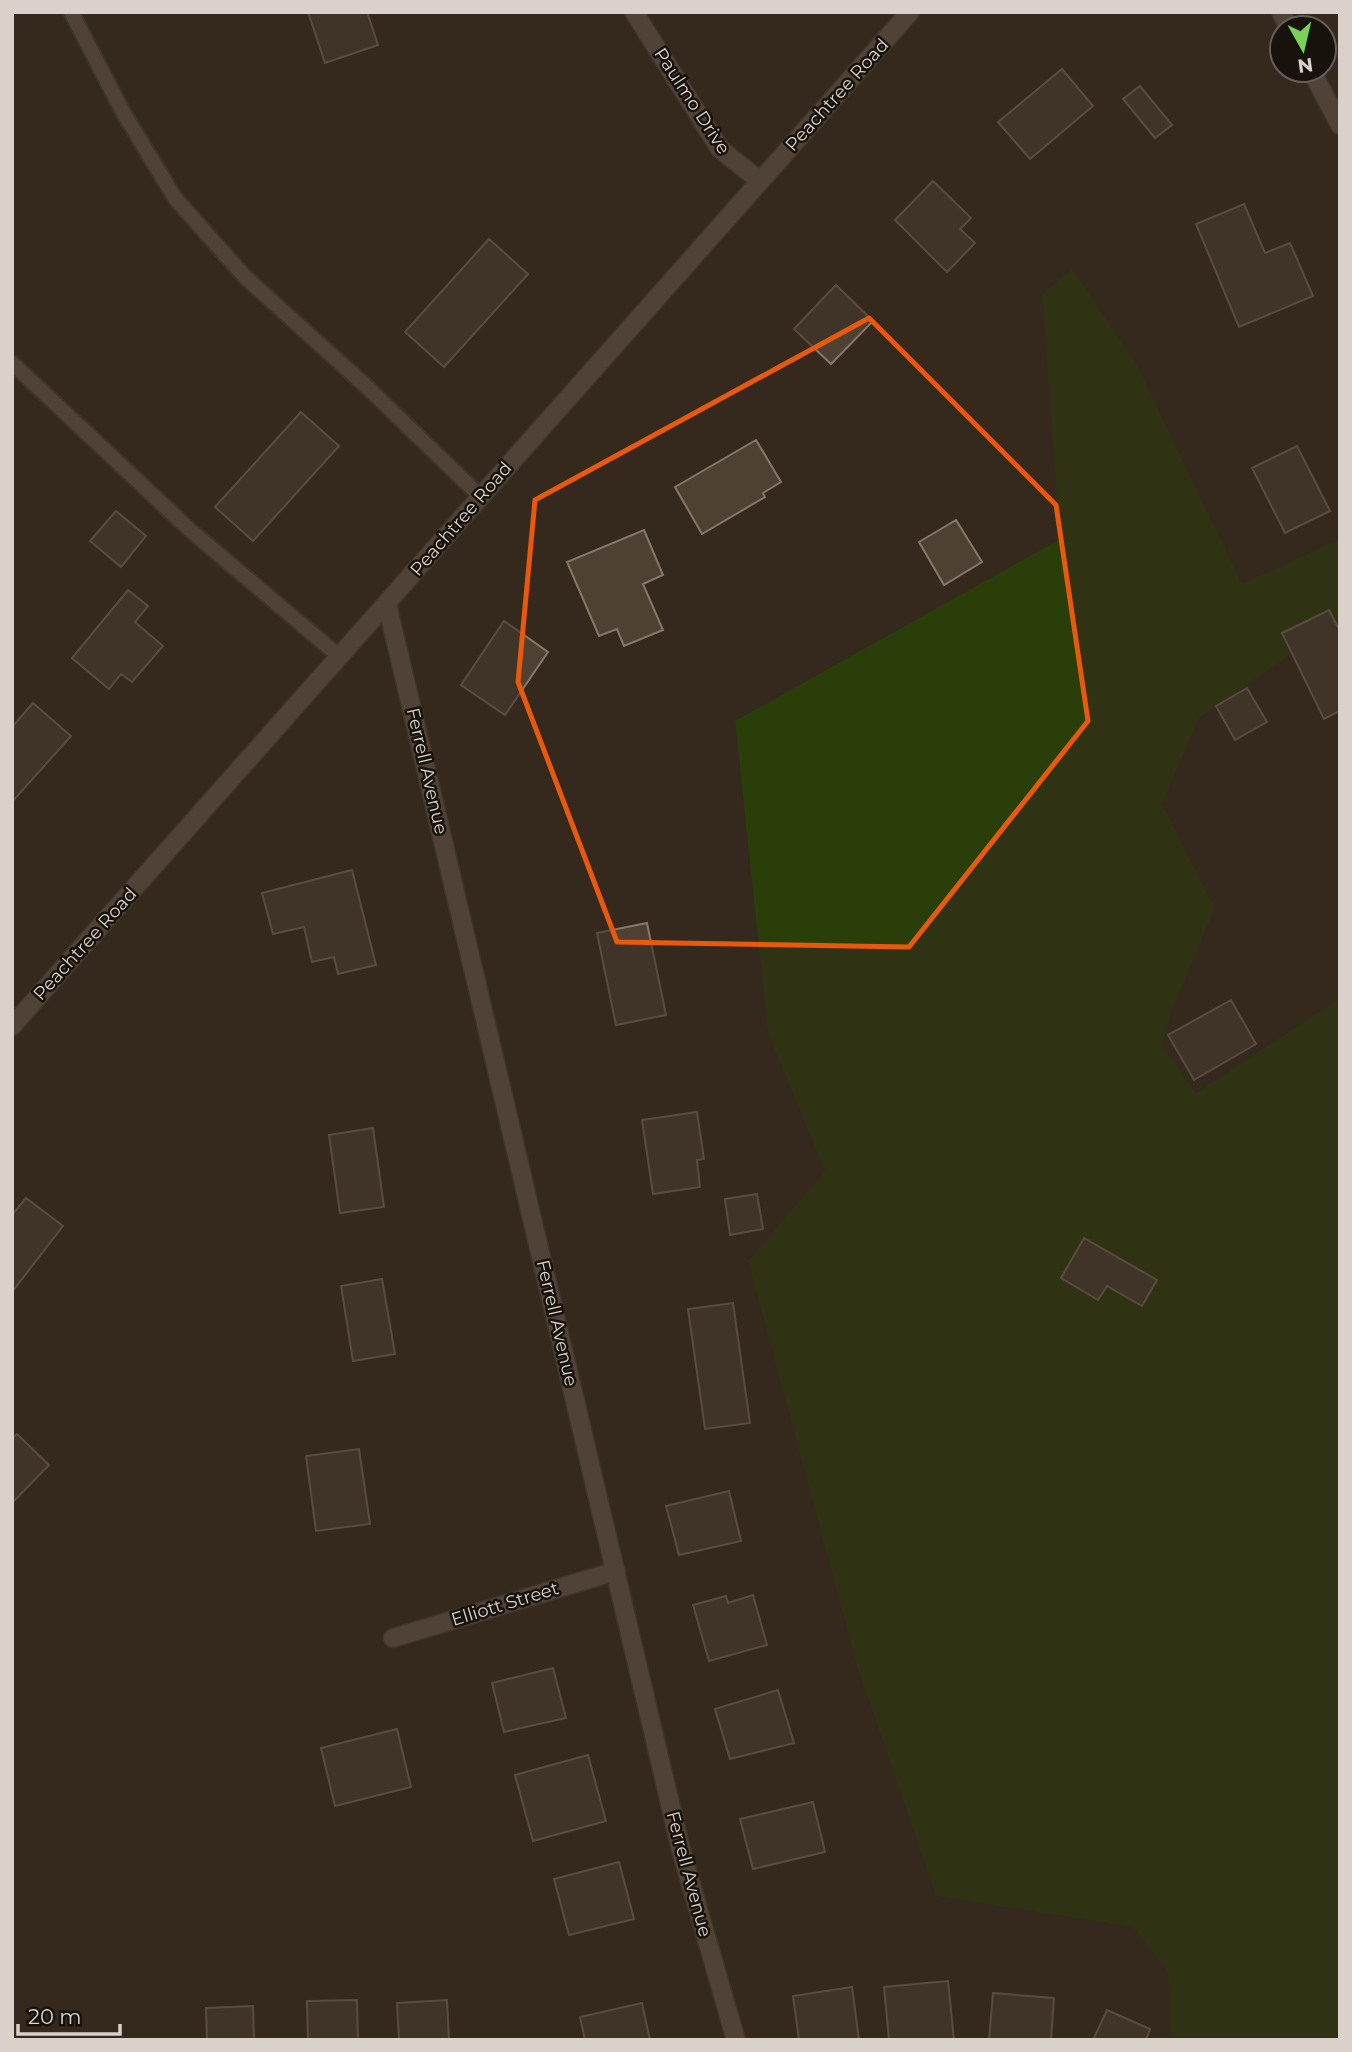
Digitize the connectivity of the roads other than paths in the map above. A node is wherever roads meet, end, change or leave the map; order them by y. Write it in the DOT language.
graph roads {
  1 [pos="71,12"];
  2 [pos="634,12"];
  3 [pos="910,12"];
  4 [pos="1318,84"];
  5 [pos="1340,125"];
  6 [pos="760,181"];
  7 [pos="12,362"];
  8 [pos="481,497"];
  9 [pos="387,604"];
  10 [pos="340,657"];
  11 [pos="12,1026"];
  12 [pos="616,1571"];
  13 [pos="393,1638"];
  14 [pos="736,2040"];
  1 -- 8 [label="lane"];
  2 -- 6 [label="street, Paulmo Drive"];
  3 -- 6 [label="street, Peachtree Road"];
  4 -- 5 [label="street"];
  6 -- 8 [label="street, Peachtree Road"];
  7 -- 10 [label="lane"];
  8 -- 9 [label="street, Peachtree Road"];
  9 -- 10 [label="street, Peachtree Road"];
  9 -- 12 [label="street, Ferrell Avenue"];
  10 -- 11 [label="street, Peachtree Road"];
  12 -- 13 [label="street, Elliott Street"];
  12 -- 14 [label="street, Ferrell Avenue"];
}
